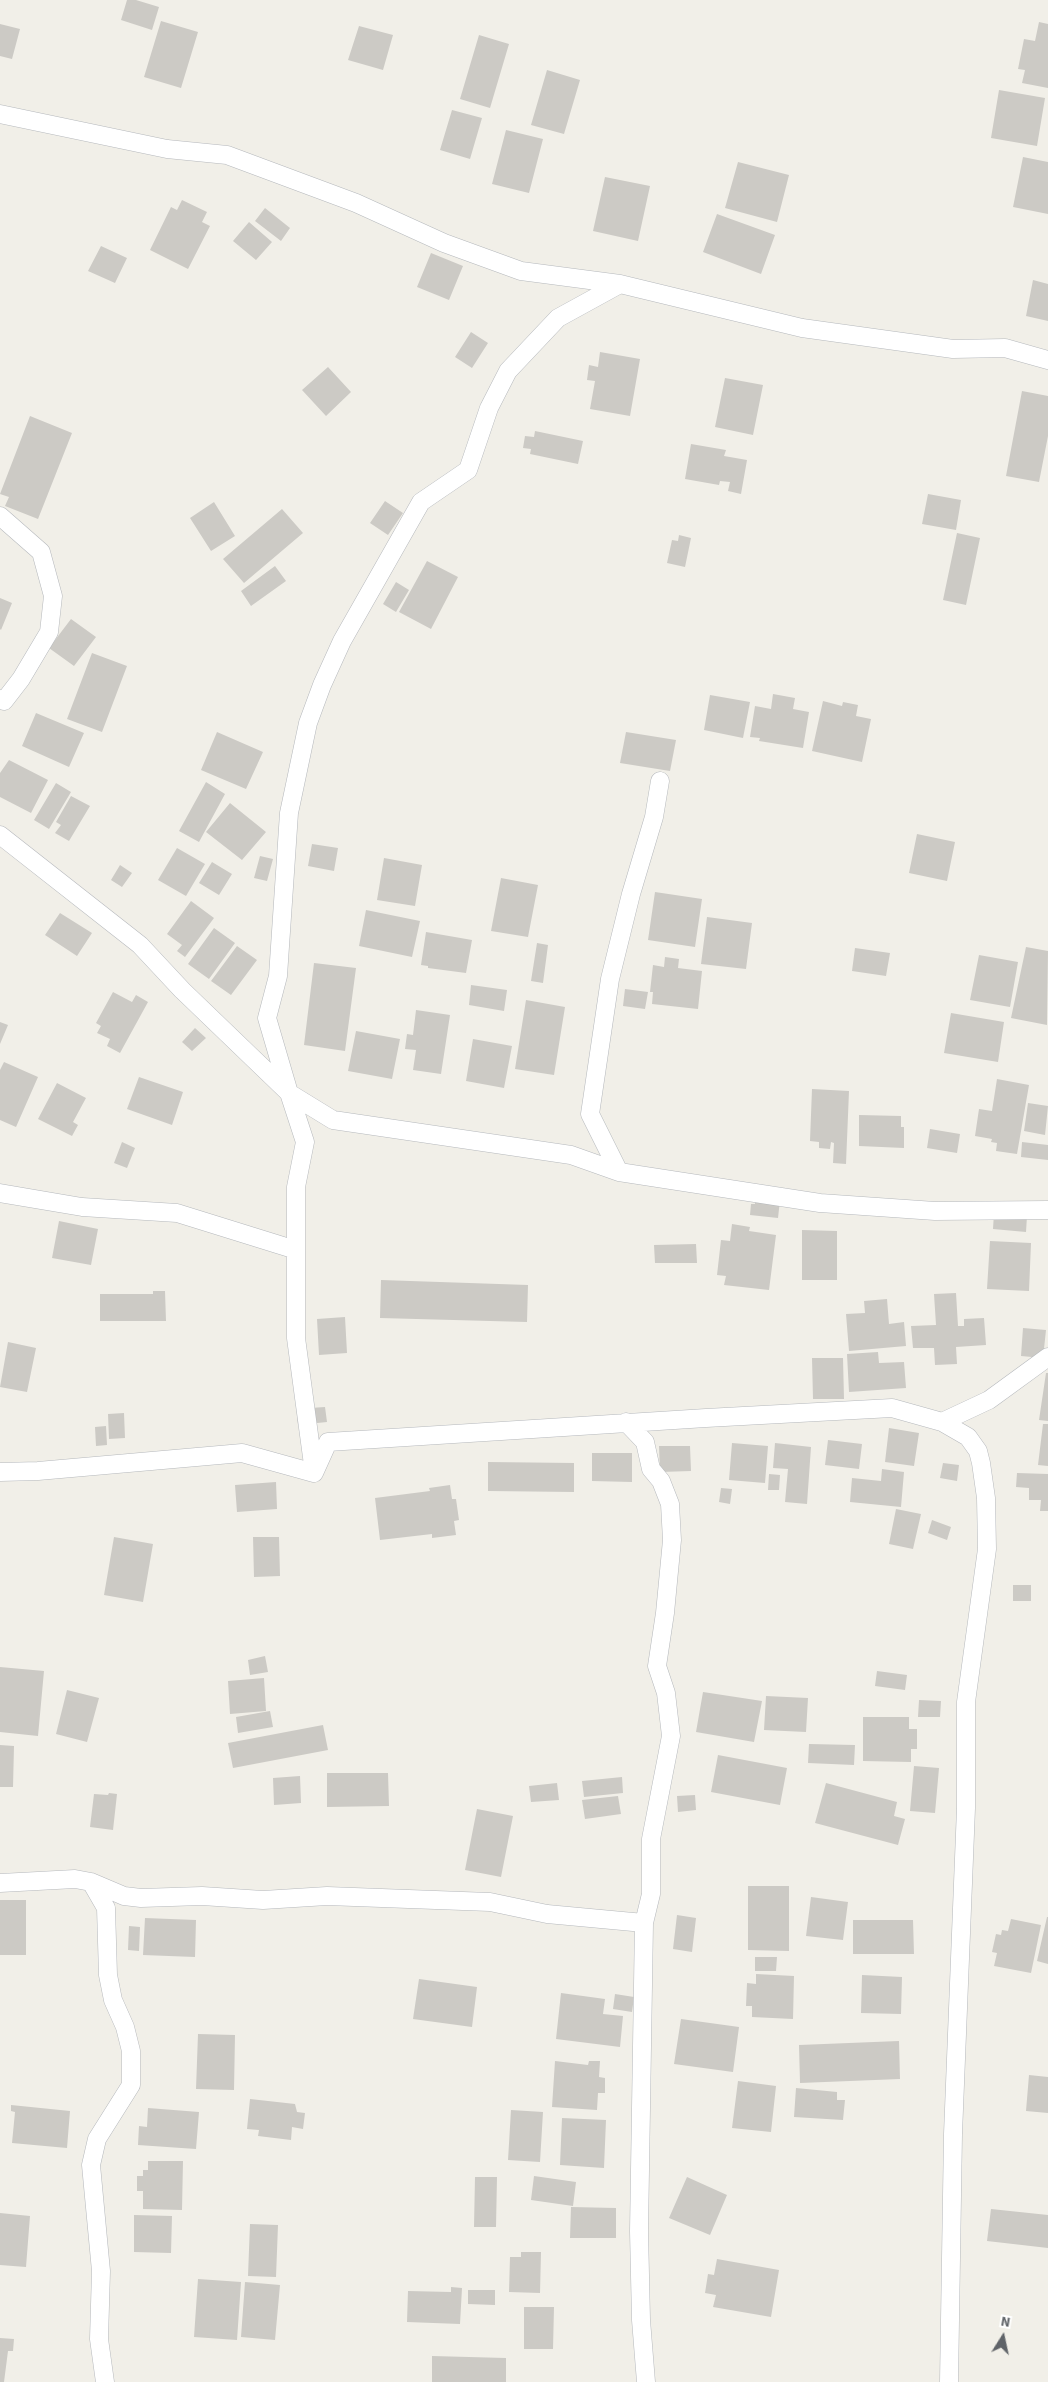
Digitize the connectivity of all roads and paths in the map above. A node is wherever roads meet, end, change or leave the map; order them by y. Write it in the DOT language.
graph roads {
  1 [pos="0,114"];
  2 [pos="620,284"];
  3 [pos="1048,360"];
  4 [pos="0,516"];
  5 [pos="0,699"];
  6 [pos="660,781"];
  7 [pos="0,835"];
  8 [pos="289,1093"];
  9 [pos="619,1172"];
  10 [pos="0,1192"];
  11 [pos="1048,1210"];
  12 [pos="296,1250"];
  13 [pos="1048,1357"];
  14 [pos="626,1422"];
  15 [pos="942,1422"];
  16 [pos="0,1472"];
  17 [pos="314,1473"];
  18 [pos="91,1882"];
  19 [pos="0,1884"];
  20 [pos="644,1923"];
  21 [pos="105,2382"];
  22 [pos="646,2382"];
  23 [pos="949,2382"];
  1 -- 2 [label="street"];
  2 -- 3 [label="street"];
  2 -- 8 [label="street"];
  4 -- 5 [label="street"];
  6 -- 9 [label="street"];
  7 -- 8 [label="street"];
  8 -- 9 [label="street"];
  8 -- 12 [label="street"];
  9 -- 11 [label="street"];
  10 -- 12 [label="street"];
  12 -- 17 [label="street"];
  13 -- 15 [label="street"];
  14 -- 15 [label="street"];
  14 -- 17 [label="street"];
  14 -- 20 [label="street"];
  15 -- 23 [label="street"];
  16 -- 17 [label="street"];
  18 -- 19 [label="street"];
  18 -- 20 [label="street"];
  18 -- 21 [label="street"];
  20 -- 22 [label="street"];
}
